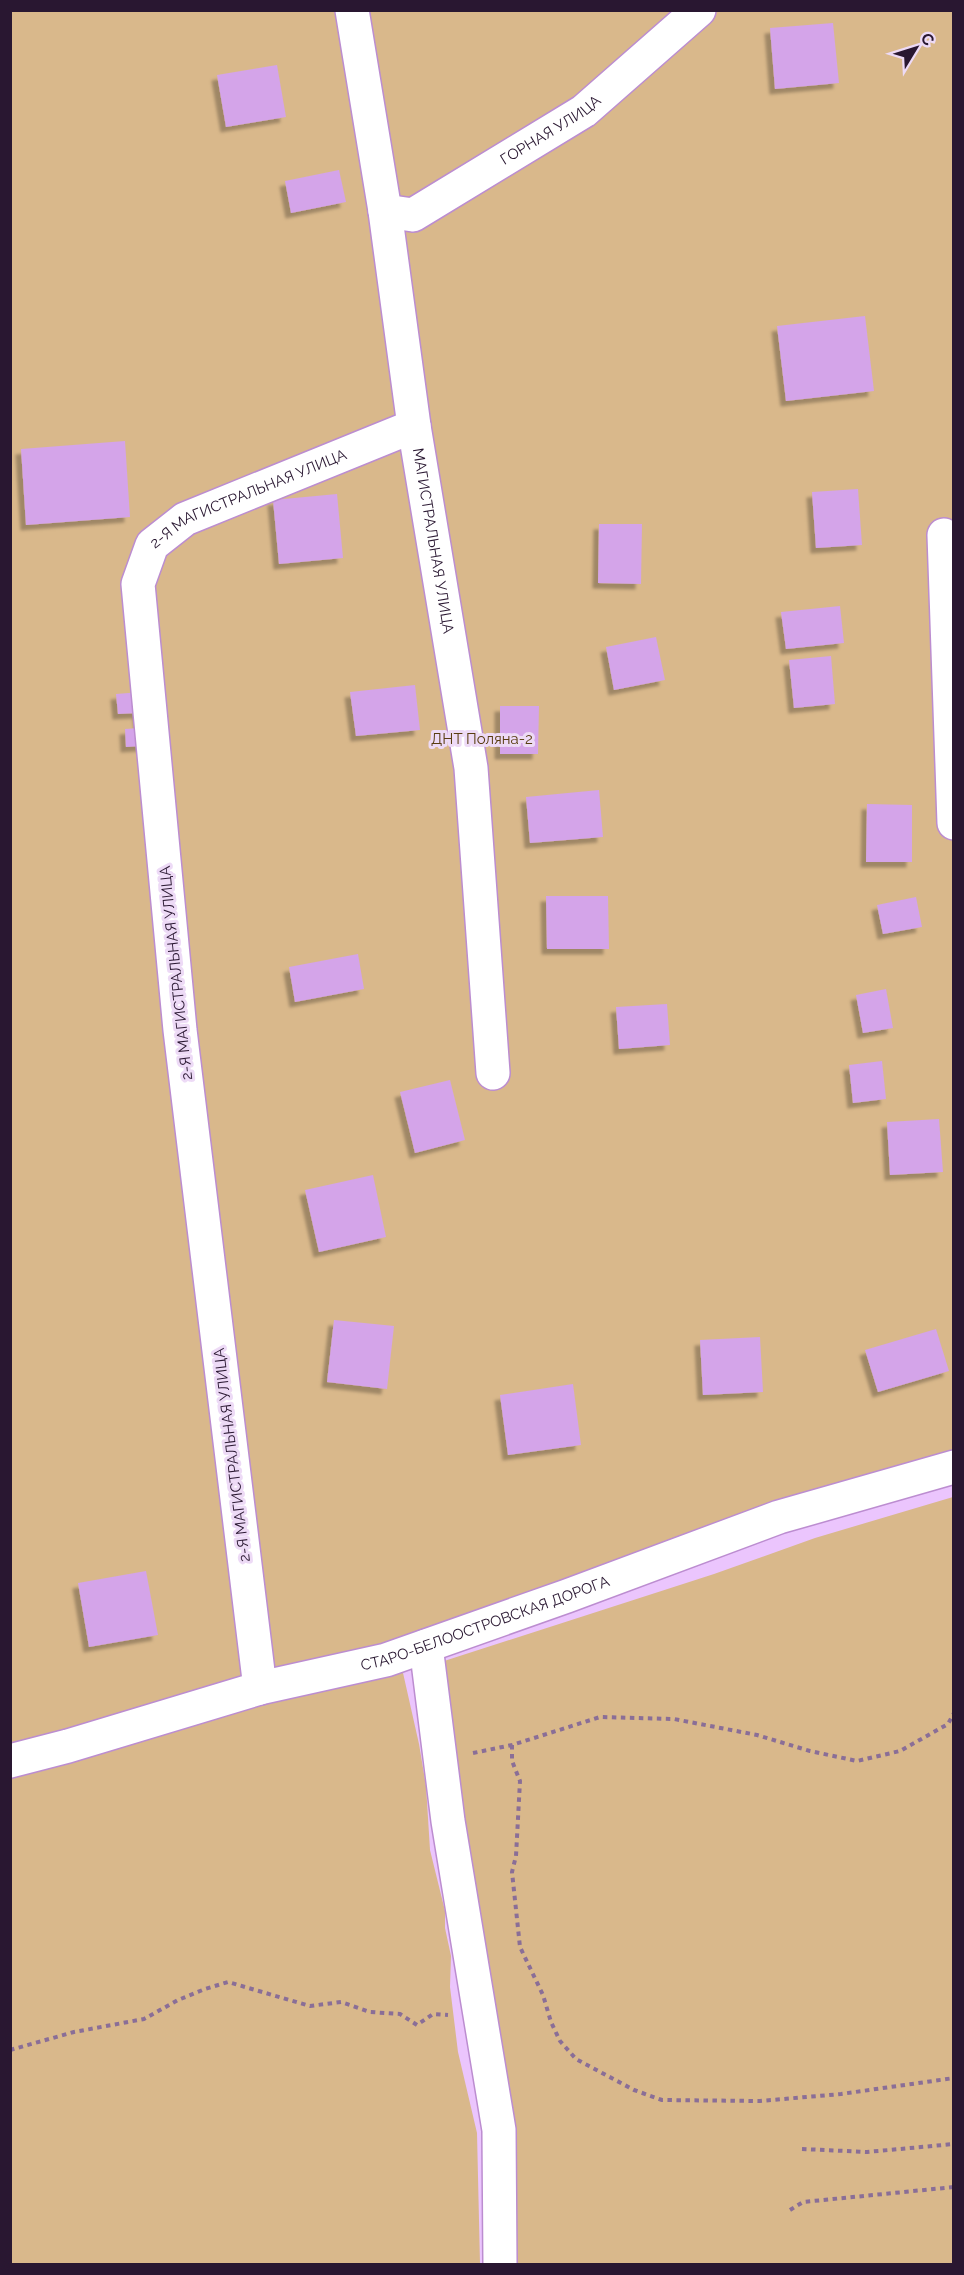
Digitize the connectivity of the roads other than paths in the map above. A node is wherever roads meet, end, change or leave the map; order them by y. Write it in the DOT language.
graph roads {
  1 [pos="351,10"];
  2 [pos="699,10"];
  3 [pos="385,211"];
  4 [pos="414,426"];
  5 [pos="944,534"];
  6 [pos="954,823"];
  7 [pos="493,1073"];
  8 [pos="954,1467"];
  9 [pos="426,1646"];
  10 [pos="260,1688"];
  11 [pos="10,1761"];
  12 [pos="500,2265"];
  1 -- 3 [label="street, МАГИСТРАЛЬНАЯ УЛИЦА"];
  2 -- 3 [label="street, ГОРНАЯ УЛИЦА"];
  3 -- 4 [label="street, МАГИСТРАЛЬНАЯ УЛИЦА"];
  4 -- 7 [label="street, МАГИСТРАЛЬНАЯ УЛИЦА"];
  4 -- 10 [label="street, 2-Я МАГИСТРАЛЬНАЯ УЛИЦА"];
  5 -- 6 [label="street"];
  8 -- 9 [label="street, СТАРО-БЕЛООСТРОВСКАЯ ДОРОГА"];
  9 -- 10 [label="street, СТАРО-БЕЛООСТРОВСКАЯ ДОРОГА"];
  9 -- 12 [label="street"];
  10 -- 11 [label="street, СТАРО-БЕЛООСТРОВСКАЯ ДОРОГА"];
}
